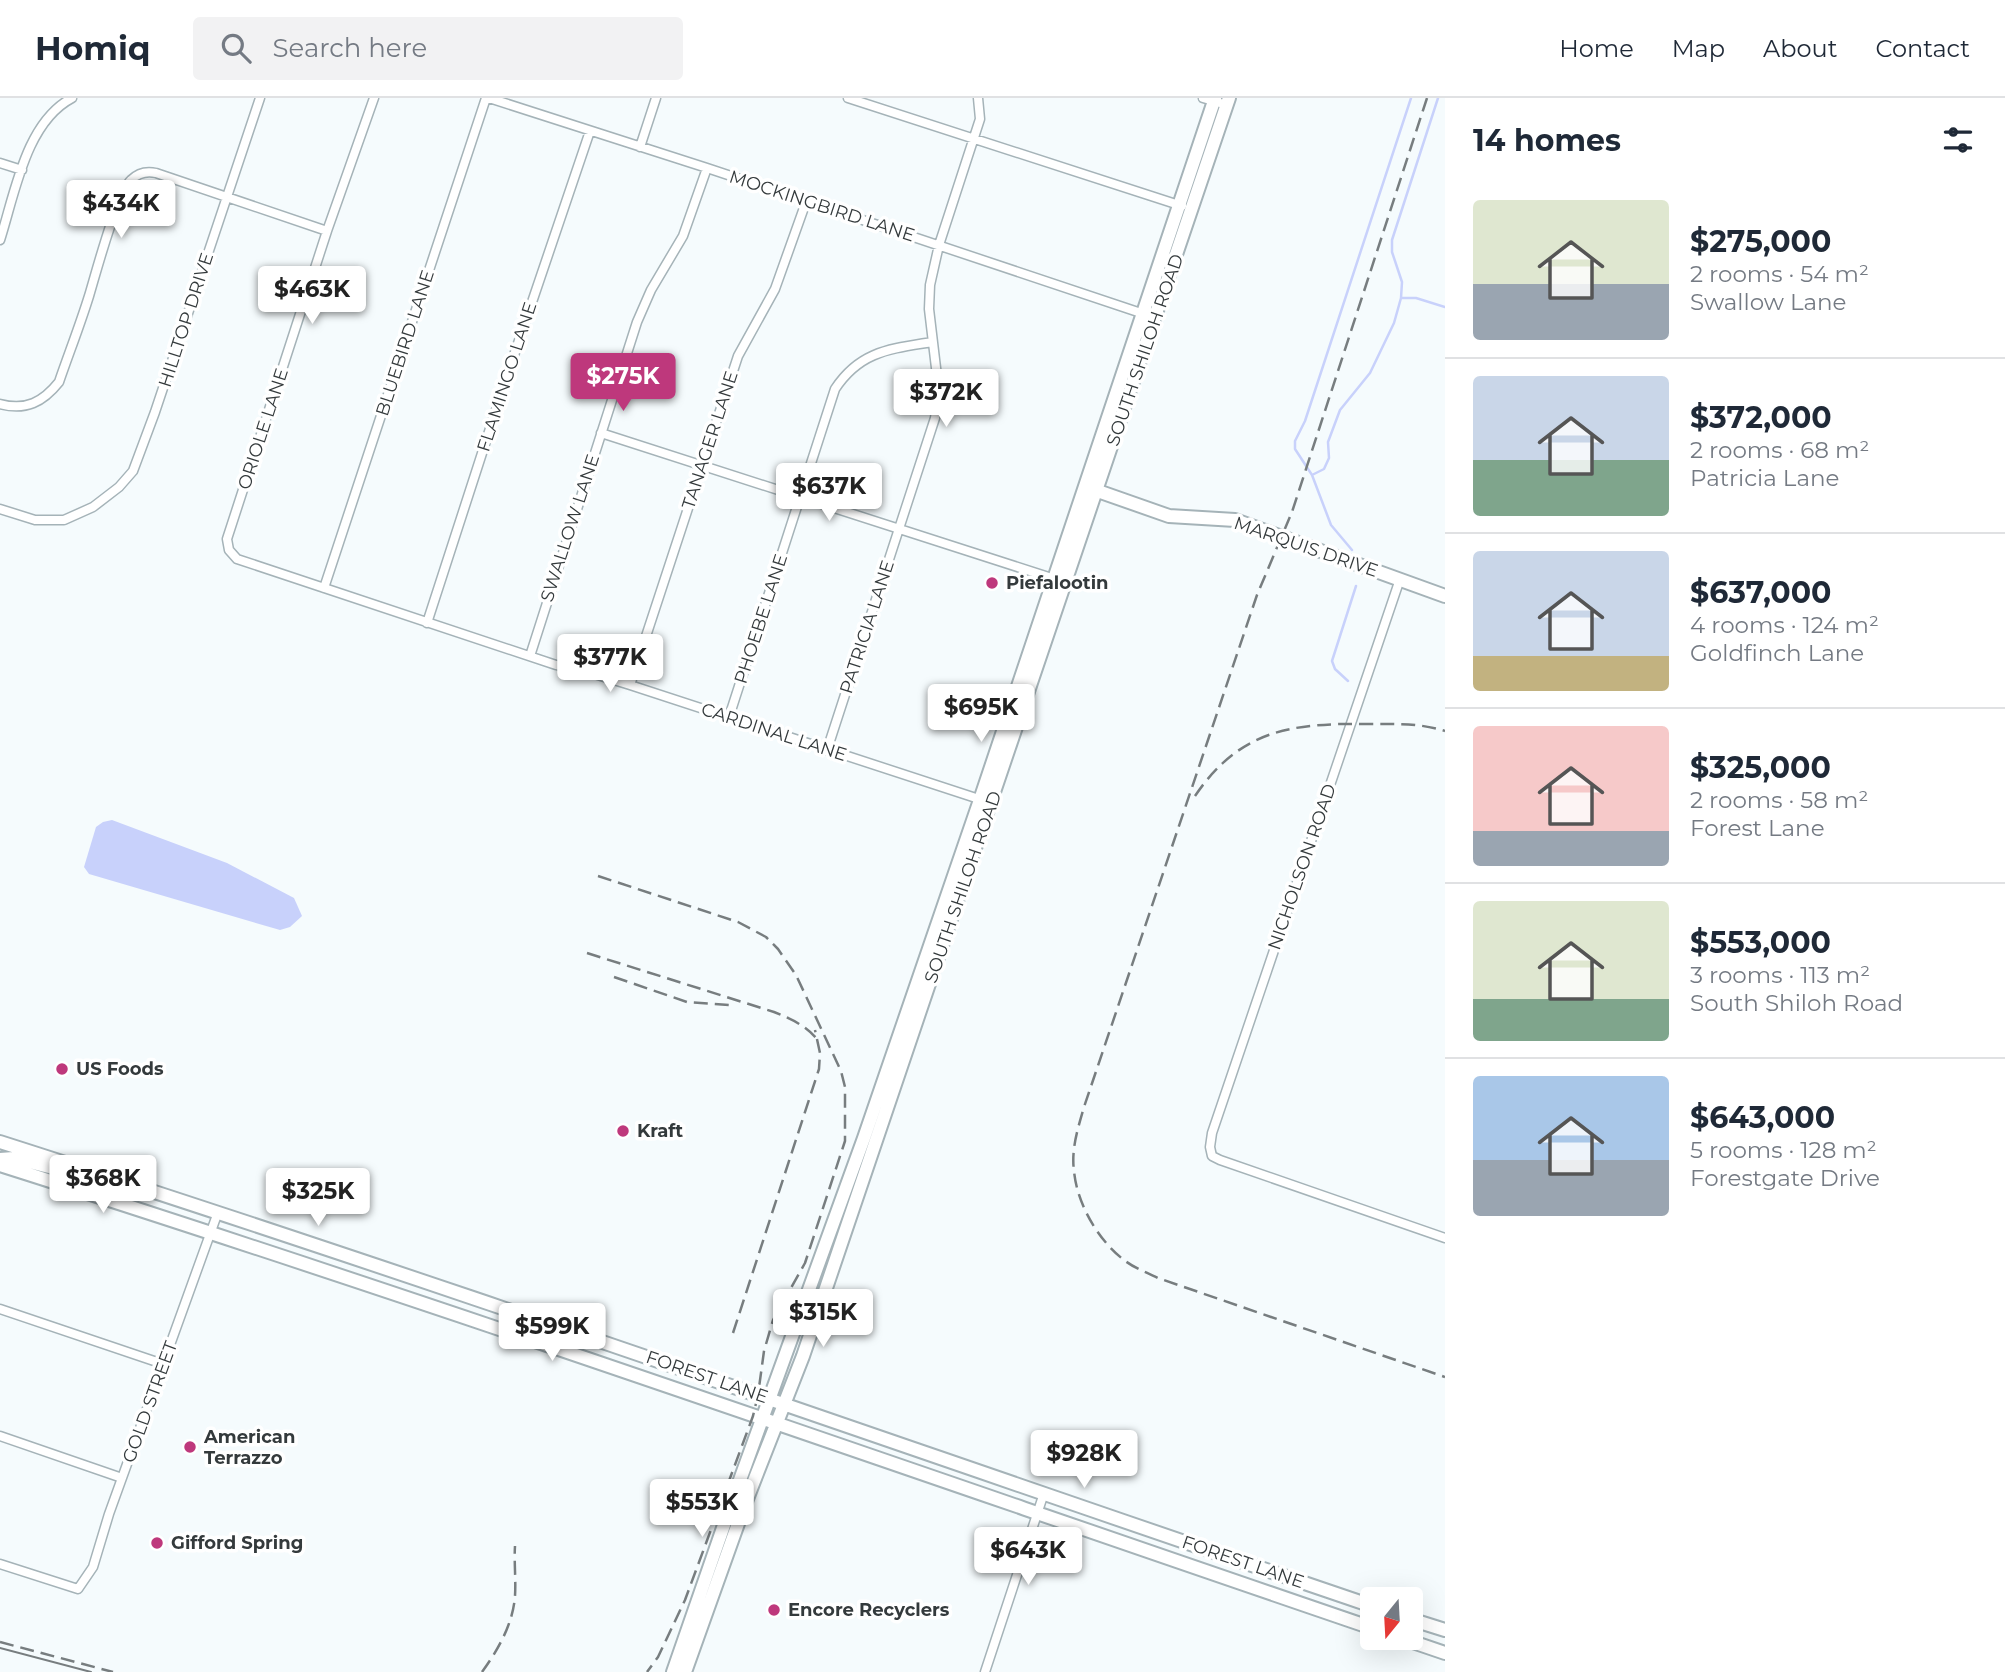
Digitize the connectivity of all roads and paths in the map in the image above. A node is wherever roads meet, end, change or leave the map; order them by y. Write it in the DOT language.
graph roads {
  1 [pos="72,98"];
  2 [pos="260,98"];
  3 [pos="374,98"];
  4 [pos="487,98"];
  5 [pos="656,98"];
  6 [pos="848,98"];
  7 [pos="978,98"];
  8 [pos="1210,99"];
  9 [pos="1228,102"];
  10 [pos="590,131"];
  11 [pos="974,138"];
  12 [pos="640,147"];
  13 [pos="0,163"];
  14 [pos="707,168"];
  15 [pos="22,170"];
  16 [pos="227,197"];
  17 [pos="806,202"];
  18 [pos="1179,205"];
  19 [pos="1192,209"];
  20 [pos="327,231"];
  21 [pos="0,240"];
  22 [pos="939,245"];
  23 [pos="1142,313"];
  24 [pos="1156,318"];
  25 [pos="932,342"];
  26 [pos="0,404"];
  27 [pos="601,433"];
  28 [pos="702,465"];
  29 [pos="1084,486"];
  30 [pos="1097,491"];
  31 [pos="800,498"];
  32 [pos="0,509"];
  33 [pos="899,530"];
  34 [pos="237,559"];
  35 [pos="1053,579"];
  36 [pos="1399,579"];
  37 [pos="1066,583"];
  38 [pos="324,588"];
  39 [pos="1445,596"];
  40 [pos="427,623"];
  41 [pos="530,656"];
  42 [pos="630,685"];
  43 [pos="729,717"];
  44 [pos="827,750"];
  45 [pos="986,802"];
  46 [pos="0,1142"];
  47 [pos="0,1160"];
  48 [pos="64,1163"];
  49 [pos="0,1165"];
  50 [pos="218,1212"];
  51 [pos="212,1232"];
  52 [pos="1445,1238"];
  53 [pos="0,1309"];
  54 [pos="163,1364"];
  55 [pos="771,1399"];
  56 [pos="786,1404"];
  57 [pos="763,1419"];
  58 [pos="778,1423"];
  59 [pos="0,1436"];
  60 [pos="122,1478"];
  61 [pos="1044,1493"];
  62 [pos="1038,1513"];
  63 [pos="1147,1529"];
  64 [pos="1141,1548"];
  65 [pos="0,1564"];
  66 [pos="1336,1593"];
  67 [pos="1360,1601"];
  68 [pos="1328,1613"];
  69 [pos="1423,1623"];
  70 [pos="1360,1624"];
  71 [pos="1445,1630"];
  72 [pos="1423,1646"];
  73 [pos="1445,1653"];
  74 [pos="673,1672"];
  75 [pos="685,1672"];
  76 [pos="985,1672"];
  1 -- 15 [label="street"];
  2 -- 16 [label="street, HILLTOP DRIVE"];
  3 -- 20 [label="street, ORIOLE LANE"];
  4 -- 10 [label="street, MOCKINGBIRD LANE"];
  4 -- 38 [label="street, BLUEBIRD LANE"];
  5 -- 12 [label="street"];
  6 -- 11 [label="street"];
  7 -- 11 [label="street, PATRICIA LANE"];
  8 -- 9 [label="street"];
  8 -- 18 [label="main road, SOUTH SHILOH ROAD"];
  9 -- 19 [label="main road, SOUTH SHILOH ROAD"];
  10 -- 12 [label="street, MOCKINGBIRD LANE"];
  10 -- 40 [label="street, FLAMINGO LANE"];
  11 -- 18 [label="street"];
  11 -- 22 [label="street, PATRICIA LANE"];
  12 -- 14 [label="street, MOCKINGBIRD LANE"];
  13 -- 15 [label="street"];
  14 -- 17 [label="street, MOCKINGBIRD LANE"];
  14 -- 27 [label="street, SWALLOW LANE"];
  15 -- 21 [label="street"];
  16 -- 20 [label="street"];
  16 -- 26 [label="street"];
  16 -- 32 [label="street, HILLTOP DRIVE"];
  17 -- 22 [label="street, MOCKINGBIRD LANE"];
  17 -- 28 [label="street, TANAGER LANE"];
  18 -- 19 [label="street"];
  18 -- 23 [label="main road, SOUTH SHILOH ROAD"];
  19 -- 24 [label="main road, SOUTH SHILOH ROAD"];
  20 -- 34 [label="street, ORIOLE LANE"];
  22 -- 23 [label="street, MOCKINGBIRD LANE"];
  22 -- 25 [label="street, PATRICIA LANE"];
  23 -- 24 [label="street, MOCKINGBIRD LANE"];
  23 -- 29 [label="main road, SOUTH SHILOH ROAD"];
  24 -- 30 [label="main road, SOUTH SHILOH ROAD"];
  25 -- 31 [label="street, PHOEBE LANE"];
  25 -- 33 [label="street, PATRICIA LANE"];
  27 -- 28 [label="street"];
  27 -- 41 [label="street, SWALLOW LANE"];
  28 -- 31 [label="street"];
  28 -- 42 [label="street, TANAGER LANE"];
  29 -- 30 [label="main road, MARQUIS DRIVE"];
  29 -- 35 [label="main road, SOUTH SHILOH ROAD"];
  30 -- 36 [label="main road, MARQUIS DRIVE"];
  30 -- 37 [label="main road, SOUTH SHILOH ROAD"];
  31 -- 33 [label="street"];
  31 -- 43 [label="street, PHOEBE LANE"];
  33 -- 35 [label="street"];
  33 -- 44 [label="street, PATRICIA LANE"];
  34 -- 38 [label="street, CARDINAL LANE"];
  35 -- 37 [label="street"];
  35 -- 45 [label="main road, SOUTH SHILOH ROAD"];
  36 -- 39 [label="main road, MARQUIS DRIVE"];
  36 -- 52 [label="street, NICHOLSON ROAD"];
  37 -- 45 [label="main road, SOUTH SHILOH ROAD"];
  38 -- 40 [label="street, CARDINAL LANE"];
  40 -- 41 [label="street, CARDINAL LANE"];
  41 -- 42 [label="street, CARDINAL LANE"];
  42 -- 43 [label="street, CARDINAL LANE"];
  43 -- 44 [label="street, CARDINAL LANE"];
  44 -- 45 [label="street, CARDINAL LANE"];
  45 -- 55 [label="main road, SOUTH SHILOH ROAD"];
  45 -- 56 [label="main road, SOUTH SHILOH ROAD"];
  46 -- 48 [label="main road, FOREST LANE"];
  47 -- 48 [label="main road"];
  48 -- 50 [label="main road, FOREST LANE"];
  49 -- 51 [label="main road, FOREST LANE"];
  50 -- 51 [label="street, GOLD STREET"];
  50 -- 55 [label="main road, FOREST LANE"];
  51 -- 54 [label="street, GOLD STREET"];
  51 -- 57 [label="main road, FOREST LANE"];
  53 -- 54 [label="street"];
  54 -- 60 [label="street, GOLD STREET"];
  55 -- 56 [label="main road, FOREST LANE"];
  55 -- 57 [label="main road, SOUTH SHILOH ROAD"];
  56 -- 58 [label="main road, SOUTH SHILOH ROAD"];
  56 -- 61 [label="main road, FOREST LANE"];
  57 -- 58 [label="main road, FOREST LANE"];
  57 -- 74 [label="main road, SOUTH SHILOH ROAD"];
  58 -- 62 [label="main road, FOREST LANE"];
  58 -- 75 [label="main road, SOUTH SHILOH ROAD"];
  59 -- 60 [label="street"];
  60 -- 65 [label="street, GOLD STREET"];
  61 -- 62 [label="street"];
  61 -- 63 [label="main road, FOREST LANE"];
  62 -- 64 [label="main road, FOREST LANE"];
  62 -- 76 [label="street"];
  63 -- 64 [label="main road"];
  63 -- 66 [label="main road, FOREST LANE"];
  64 -- 68 [label="main road, FOREST LANE"];
  66 -- 67 [label="main road, FOREST LANE"];
  66 -- 68 [label="main road"];
  68 -- 70 [label="main road, FOREST LANE"];
  69 -- 71 [label="main road"];
  72 -- 73 [label="main road"];
}
